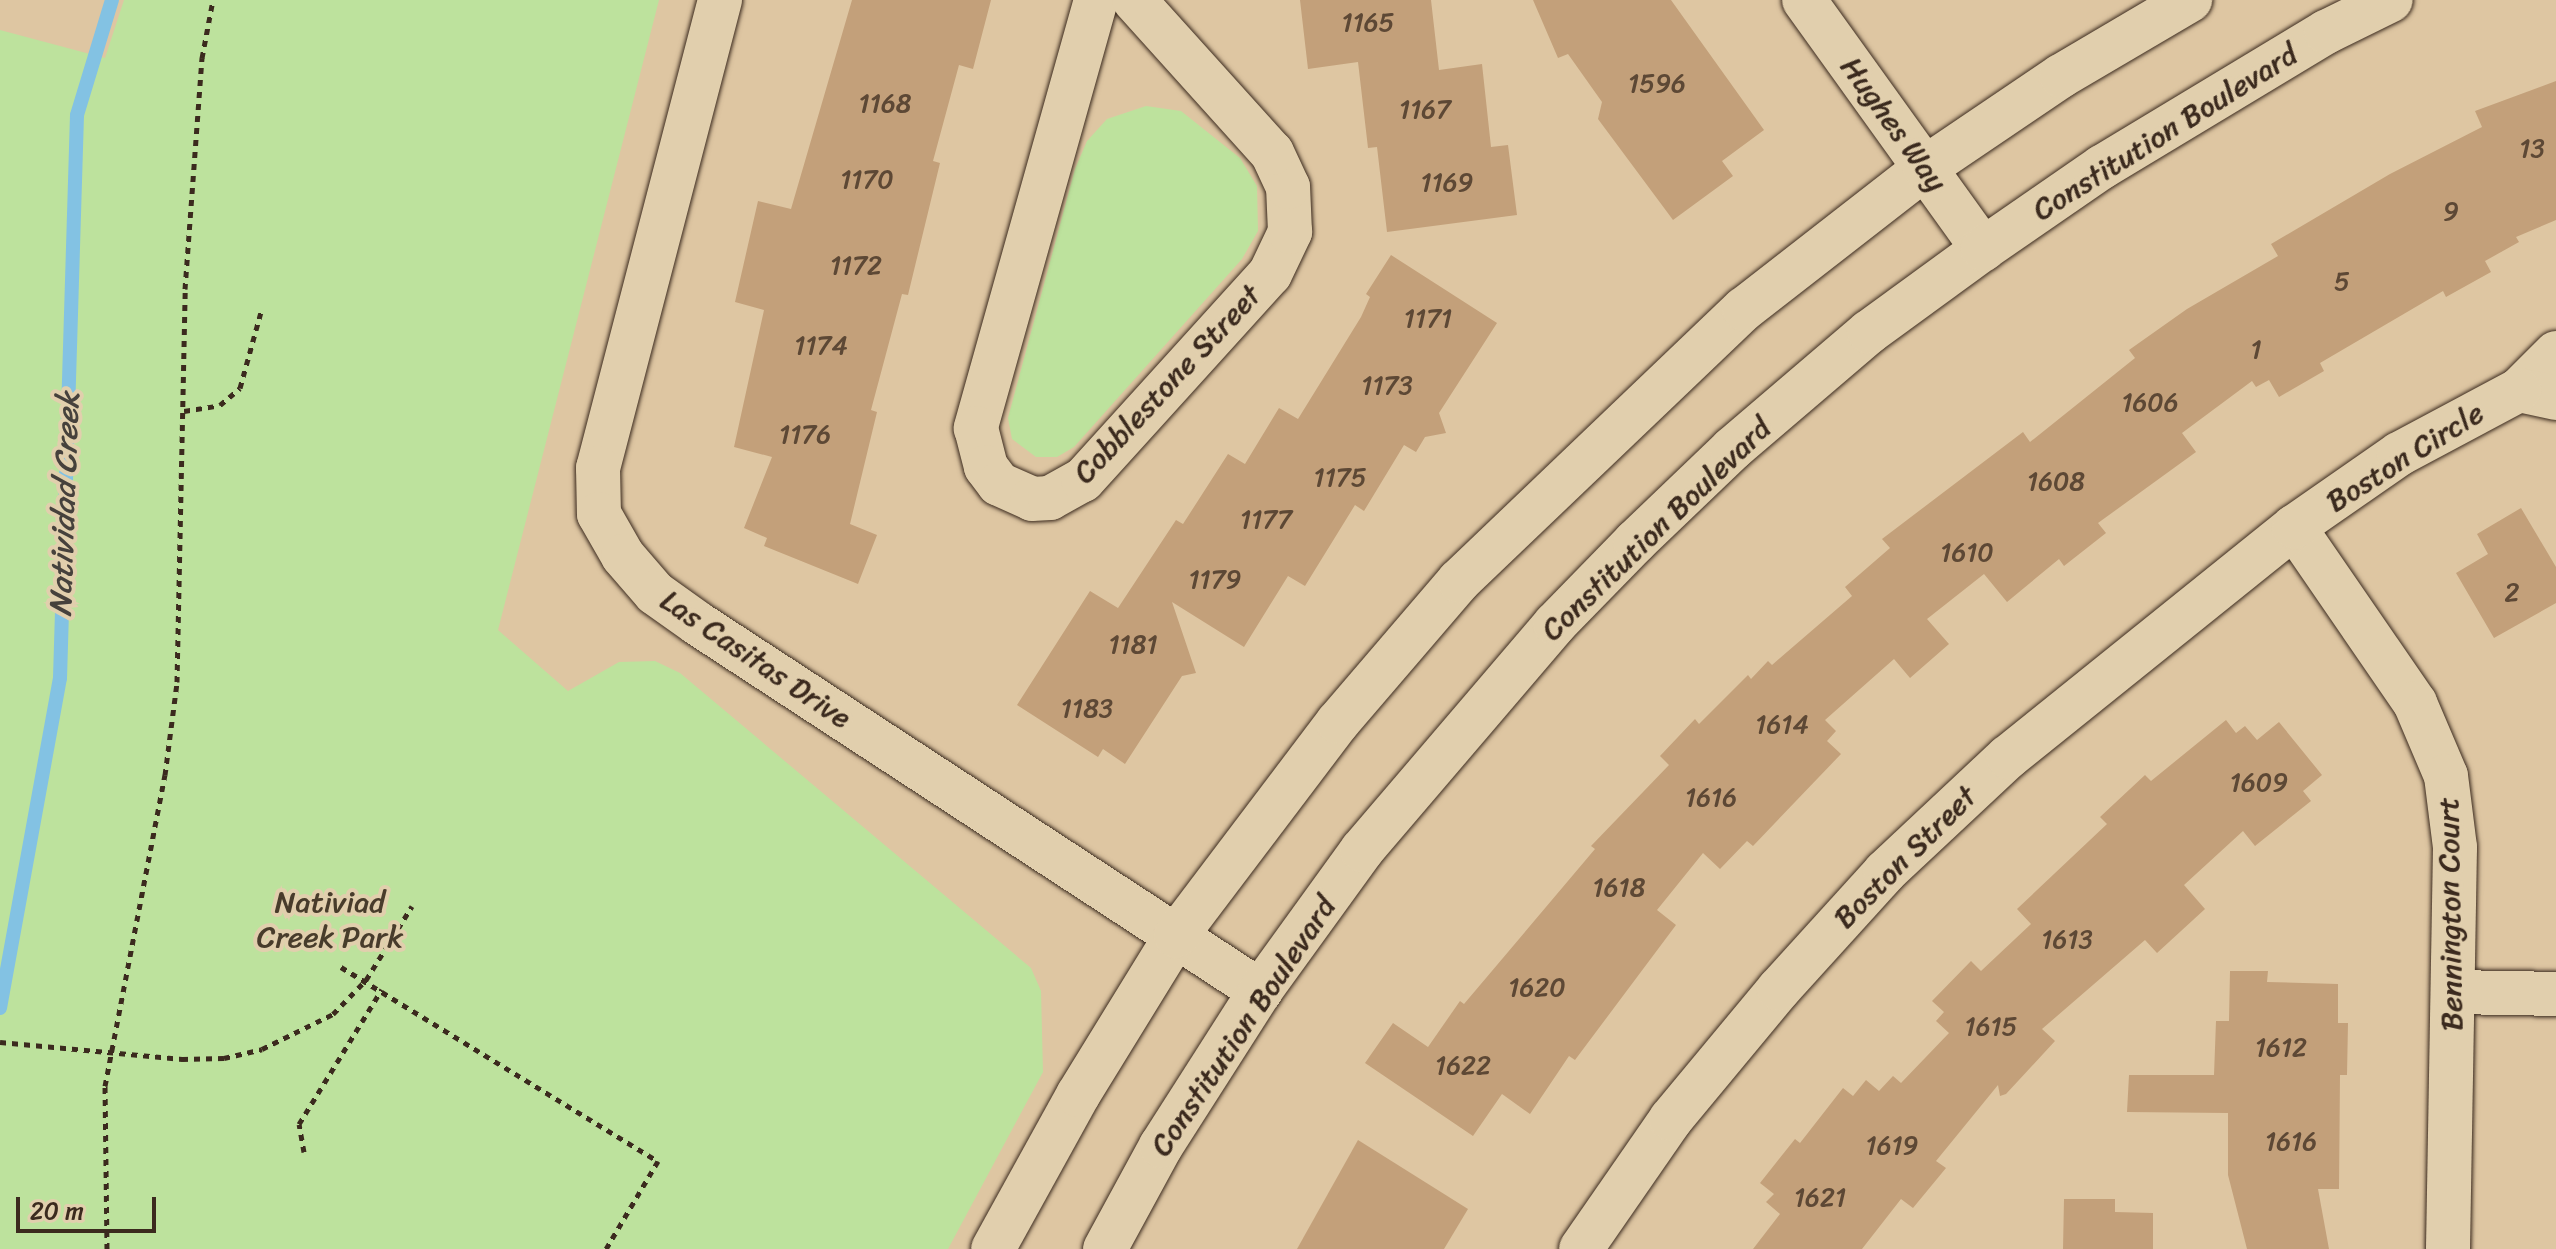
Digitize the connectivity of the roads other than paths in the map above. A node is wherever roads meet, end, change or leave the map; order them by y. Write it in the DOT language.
graph roads {
  1 [pos="720,0"];
  2 [pos="1096,0"];
  3 [pos="1134,0"];
  4 [pos="1804,0"];
  5 [pos="2190,0"];
  6 [pos="2391,0"];
  7 [pos="1925,168"];
  8 [pos="1983,249"];
  9 [pos="2556,353"];
  10 [pos="2538,394"];
  11 [pos="2294,527"];
  12 [pos="1176,936"];
  13 [pos="1260,991"];
  14 [pos="2455,992"];
  15 [pos="2556,994"];
  16 [pos="1586,1247"];
  17 [pos="993,1249"];
  18 [pos="1105,1249"];
  19 [pos="2448,1249"];
  1 -- 12 [label="street, Las Casitas Drive"];
  2 -- 3 [label="street, Cobblestone Street"];
  4 -- 7 [label="street, Hughes Way"];
  5 -- 7 [label="street"];
  6 -- 8 [label="street, Constitution Boulevard"];
  7 -- 8 [label="street, Hughes Way"];
  7 -- 12 [label="street"];
  8 -- 13 [label="street, Constitution Boulevard"];
  9 -- 10 [label="street, Boston Circle"];
  10 -- 11 [label="street, Boston Circle"];
  11 -- 14 [label="street, Bennington Court"];
  11 -- 16 [label="street, Boston Street"];
  12 -- 13 [label="street, Las Casitas Drive"];
  12 -- 17 [label="street"];
  13 -- 18 [label="street, Constitution Boulevard"];
  14 -- 15 [label="street"];
  14 -- 19 [label="street, Bennington Court"];
}
